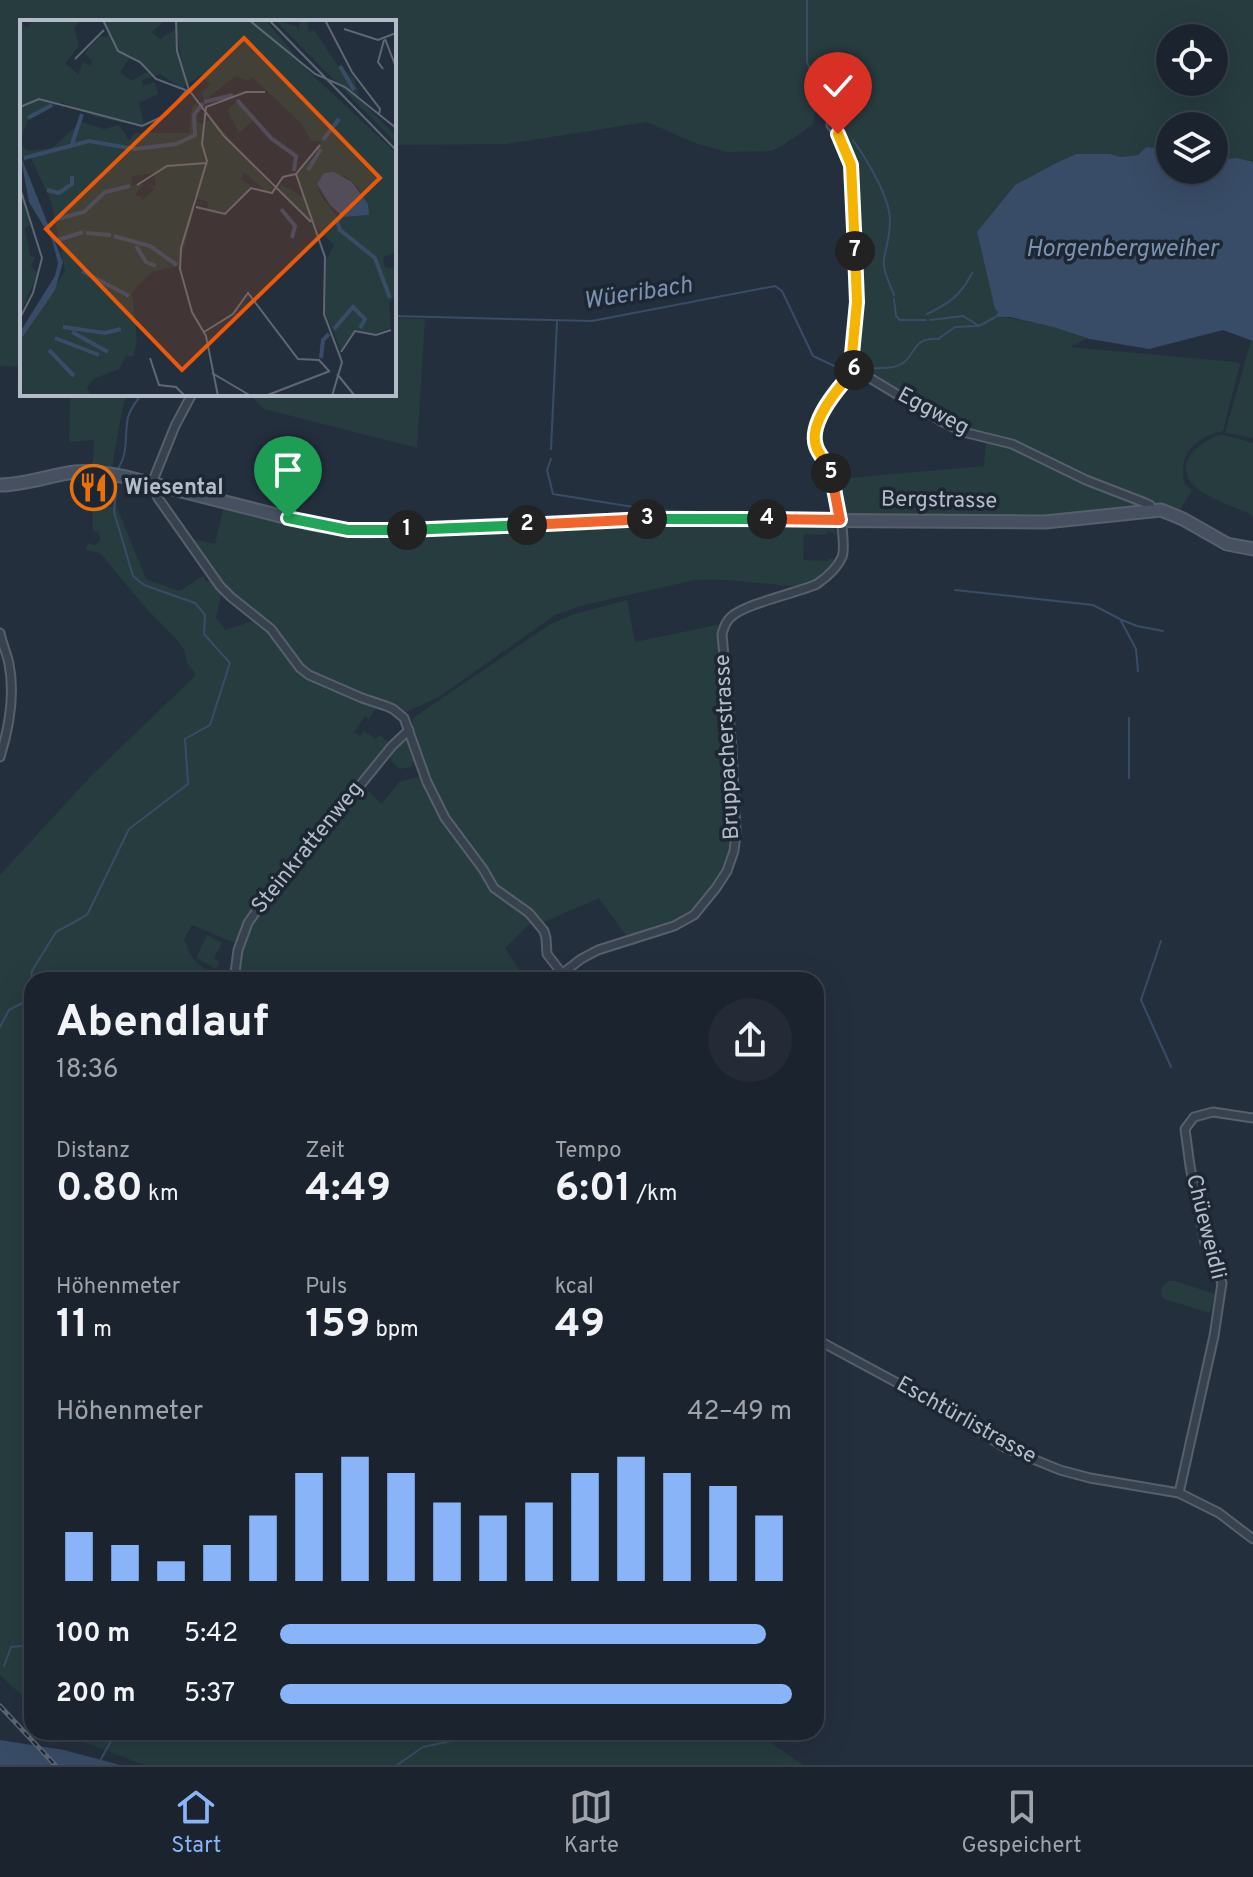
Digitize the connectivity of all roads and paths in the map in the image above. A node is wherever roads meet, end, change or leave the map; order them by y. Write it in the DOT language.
graph roads {
  1 [pos="831,125"];
  2 [pos="855,369"];
  3 [pos="191,396"];
  4 [pos="152,483"];
  5 [pos="0,485"];
  6 [pos="1153,510"];
  7 [pos="840,520"];
  8 [pos="1253,549"];
  9 [pos="0,633"];
  10 [pos="409,730"];
  11 [pos="0,757"];
  12 [pos="235,972"];
  13 [pos="561,972"];
  14 [pos="569,972"];
  15 [pos="1253,1118"];
  16 [pos="824,1343"];
  17 [pos="1179,1493"];
  18 [pos="1253,1539"];
  1 -- 2 [label="street"];
  2 -- 6 [label="street, Eggweg"];
  2 -- 7 [label="street, Bruppacherstrasse"];
  3 -- 4 [label="street"];
  4 -- 5 [label="street, Bergstrasse"];
  4 -- 7 [label="street, Bergstrasse"];
  4 -- 10 [label="street"];
  6 -- 7 [label="street, Bergstrasse"];
  6 -- 8 [label="street, Bergstrasse"];
  7 -- 14 [label="street, Bruppacherstrasse"];
  9 -- 11 [label="street"];
  10 -- 12 [label="street, Steinkrattenweg"];
  10 -- 13 [label="street"];
  15 -- 17 [label="street, Chüeweidli"];
  16 -- 17 [label="street, Eschtürlistrasse"];
  17 -- 18 [label="street, Eschtürlistrasse"];
}
